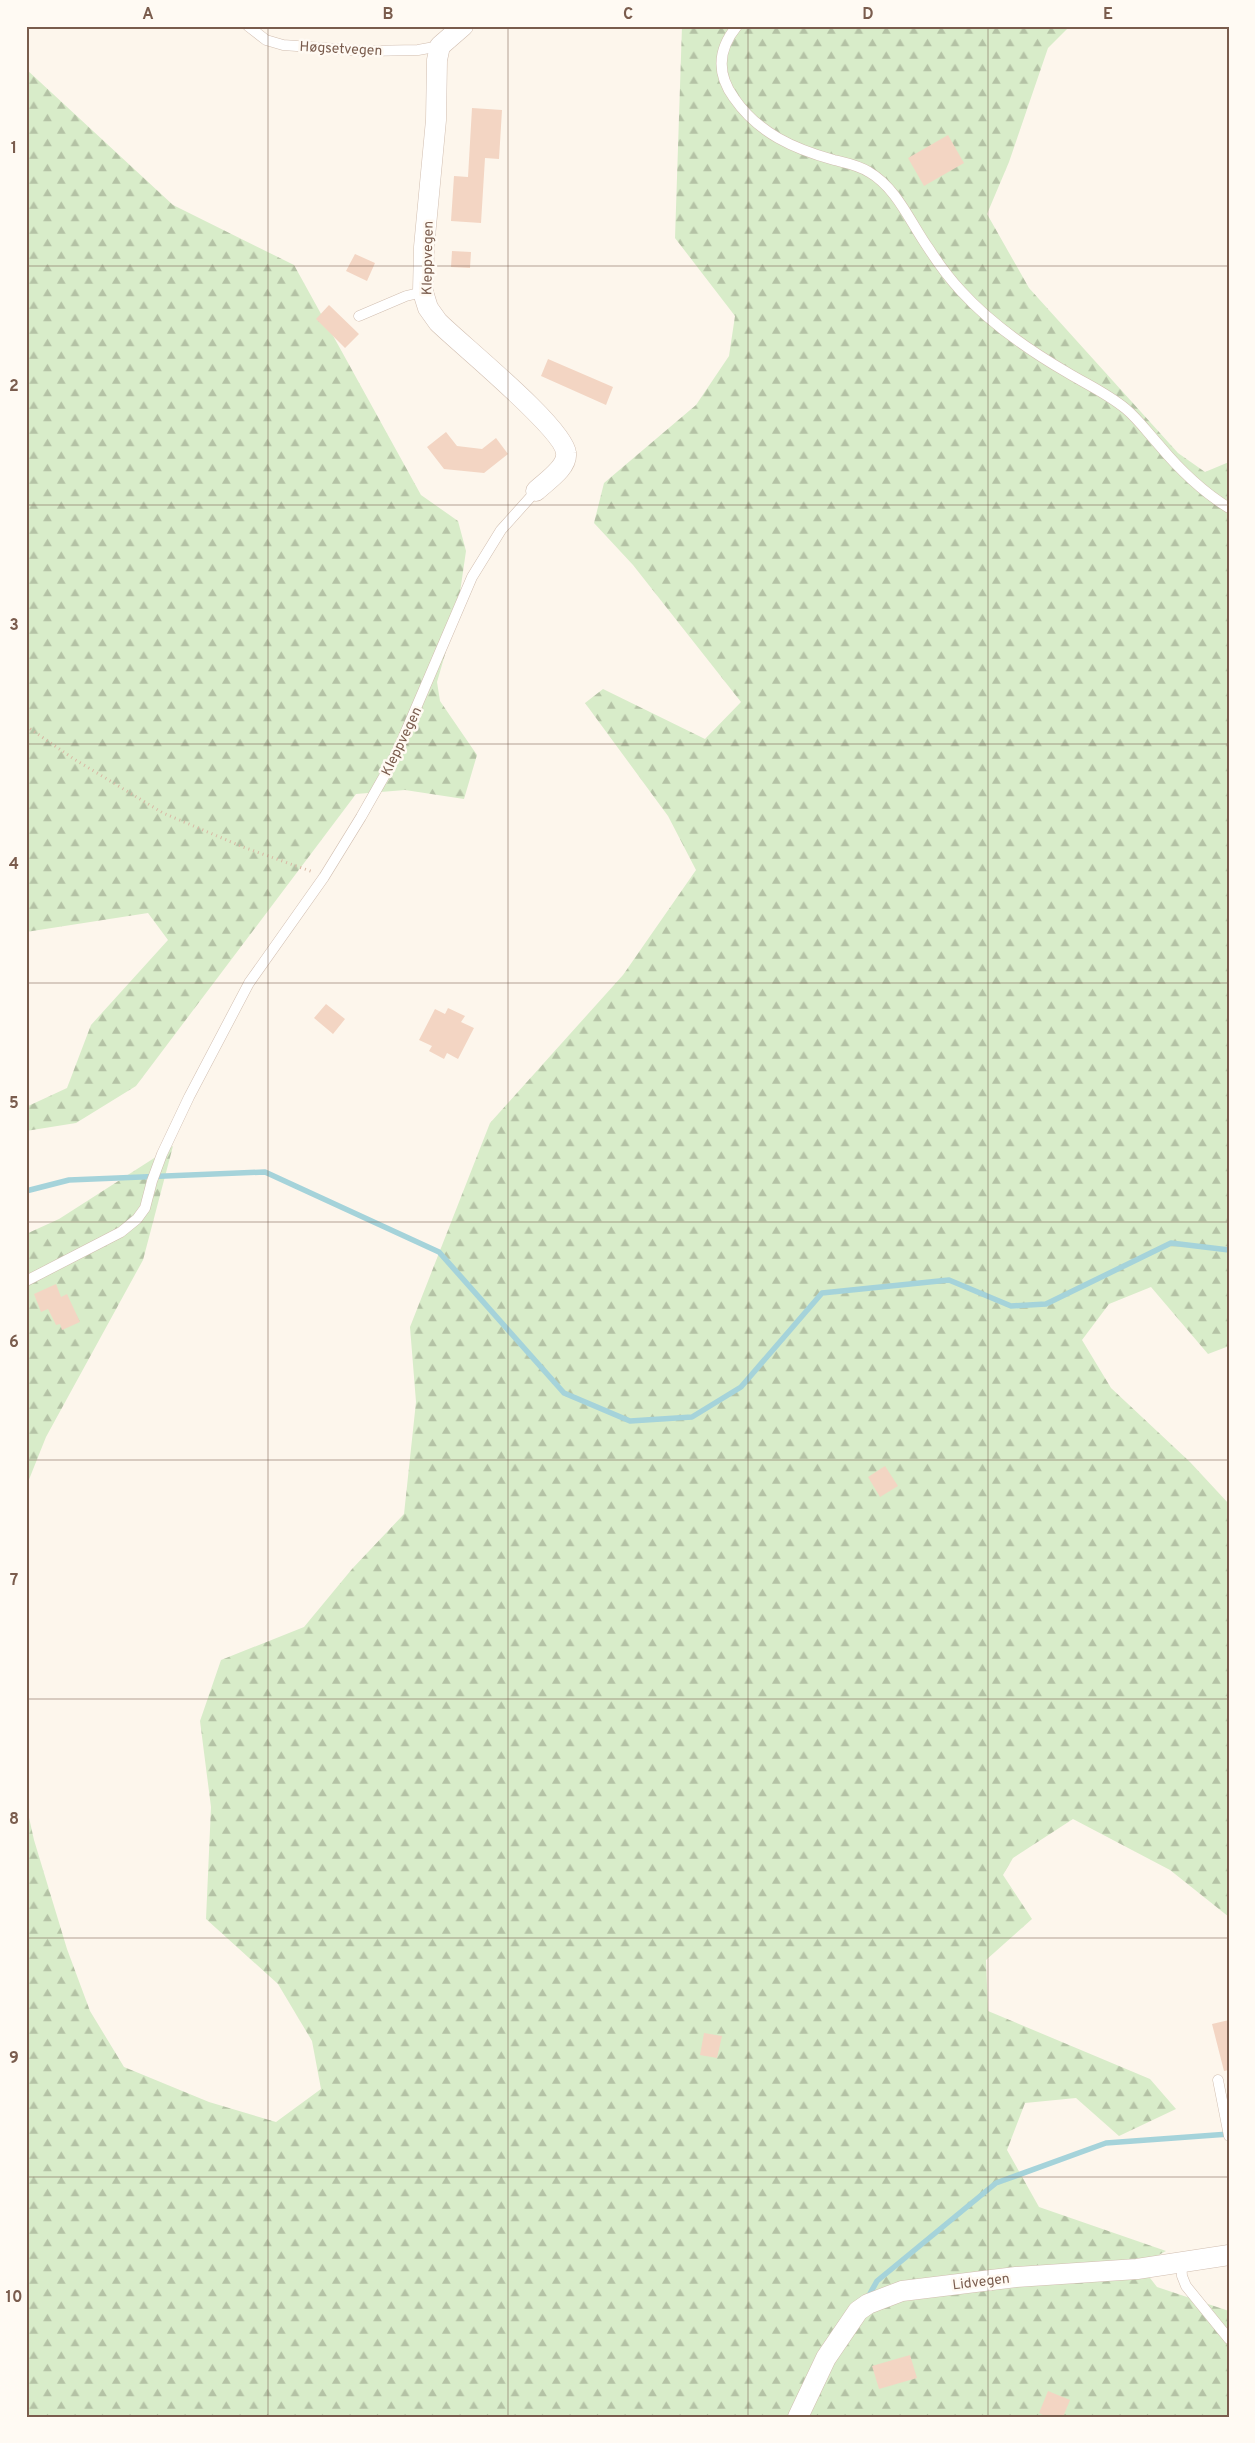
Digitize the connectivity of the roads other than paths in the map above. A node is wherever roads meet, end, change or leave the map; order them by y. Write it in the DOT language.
graph roads {
  1 [pos="248,26"];
  2 [pos="463,26"];
  3 [pos="737,26"];
  4 [pos="440,46"];
  5 [pos="423,292"];
  6 [pos="359,316"];
  7 [pos="536,491"];
  8 [pos="1229,508"];
  9 [pos="26,1281"];
  10 [pos="1218,2080"];
  11 [pos="1229,2136"];
  12 [pos="1229,2254"];
  13 [pos="1181,2261"];
  14 [pos="1229,2339"];
  15 [pos="798,2417"];
  1 -- 4 [label="lane, Høgsetvegen"];
  2 -- 4 [label="street"];
  3 -- 8 [label="lane"];
  4 -- 5 [label="street, Kleppvegen"];
  5 -- 6 [label="lane"];
  5 -- 7 [label="street, Kleppvegen"];
  7 -- 9 [label="lane, Kleppvegen"];
  10 -- 11 [label="lane"];
  12 -- 13 [label="street, Lidvegen"];
  13 -- 14 [label="lane"];
  13 -- 15 [label="street, Lidvegen"];
}
